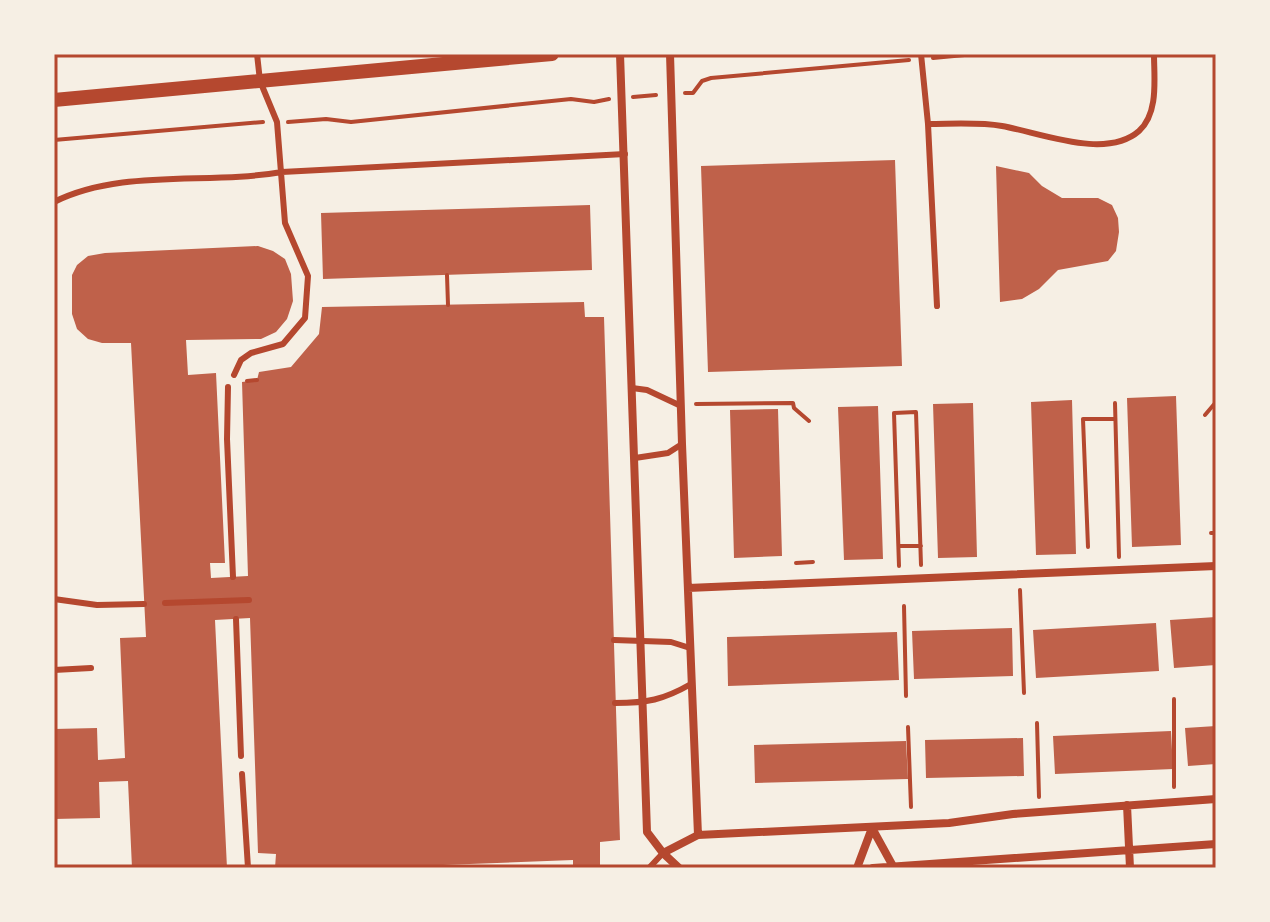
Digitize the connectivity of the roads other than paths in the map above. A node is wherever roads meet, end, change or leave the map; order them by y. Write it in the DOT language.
graph roads {
  1 [pos="257,54"];
  2 [pos="552,54"];
  3 [pos="620,54"];
  4 [pos="670,54"];
  5 [pos="921,54"];
  6 [pos="1154,54"];
  7 [pos="260,81"];
  8 [pos="54,100"];
  9 [pos="928,124"];
  10 [pos="625,154"];
  11 [pos="282,172"];
  12 [pos="54,202"];
  13 [pos="937,306"];
  14 [pos="234,375"];
  15 [pos="228,387"];
  16 [pos="632,388"];
  17 [pos="681,406"];
  18 [pos="682,444"];
  19 [pos="635,458"];
  20 [pos="1216,566"];
  21 [pos="233,577"];
  22 [pos="688,588"];
  23 [pos="54,599"];
  24 [pos="249,600"];
  25 [pos="165,603"];
  26 [pos="144,604"];
  27 [pos="236,619"];
  28 [pos="614,640"];
  29 [pos="640,640"];
  30 [pos="690,648"];
  31 [pos="91,668"];
  32 [pos="54,670"];
  33 [pos="691,684"];
  34 [pos="615,703"];
  35 [pos="642,703"];
  36 [pos="241,756"];
  37 [pos="242,774"];
  38 [pos="1216,799"];
  39 [pos="1127,805"];
  40 [pos="872,828"];
  41 [pos="698,835"];
  42 [pos="1216,844"];
  43 [pos="1129,851"];
  44 [pos="663,853"];
  45 [pos="248,868"];
  46 [pos="649,868"];
  47 [pos="679,868"];
  48 [pos="857,868"];
  49 [pos="873,868"];
  50 [pos="894,868"];
  51 [pos="1130,868"];
  1 -- 7 [label="lane"];
  2 -- 7 [label="street"];
  3 -- 10 [label="street"];
  4 -- 17 [label="street"];
  5 -- 9 [label="lane"];
  6 -- 9 [label="lane"];
  7 -- 8 [label="street"];
  7 -- 11 [label="lane"];
  9 -- 13 [label="lane"];
  10 -- 11 [label="lane"];
  10 -- 16 [label="street"];
  11 -- 12 [label="lane"];
  11 -- 14 [label="lane"];
  15 -- 21 [label="lane"];
  16 -- 17 [label="lane"];
  16 -- 19 [label="street"];
  17 -- 18 [label="street"];
  18 -- 19 [label="lane"];
  18 -- 22 [label="street"];
  19 -- 29 [label="street"];
  20 -- 22 [label="street"];
  22 -- 30 [label="street"];
  23 -- 26 [label="lane"];
  24 -- 25 [label="lane"];
  27 -- 36 [label="lane"];
  28 -- 29 [label="lane"];
  29 -- 30 [label="lane"];
  29 -- 35 [label="street"];
  30 -- 33 [label="street"];
  31 -- 32 [label="lane"];
  33 -- 35 [label="lane"];
  33 -- 41 [label="street"];
  34 -- 35 [label="lane"];
  35 -- 44 [label="street"];
  37 -- 45 [label="lane"];
  38 -- 39 [label="street"];
  39 -- 40 [label="street"];
  39 -- 43 [label="street"];
  40 -- 41 [label="street"];
  40 -- 48 [label="street"];
  40 -- 50 [label="street"];
  41 -- 44 [label="street"];
  42 -- 43 [label="street"];
  43 -- 50 [label="street"];
  43 -- 51 [label="street"];
  44 -- 46 [label="lane"];
  44 -- 47 [label="street"];
  49 -- 50 [label="street"];
}
